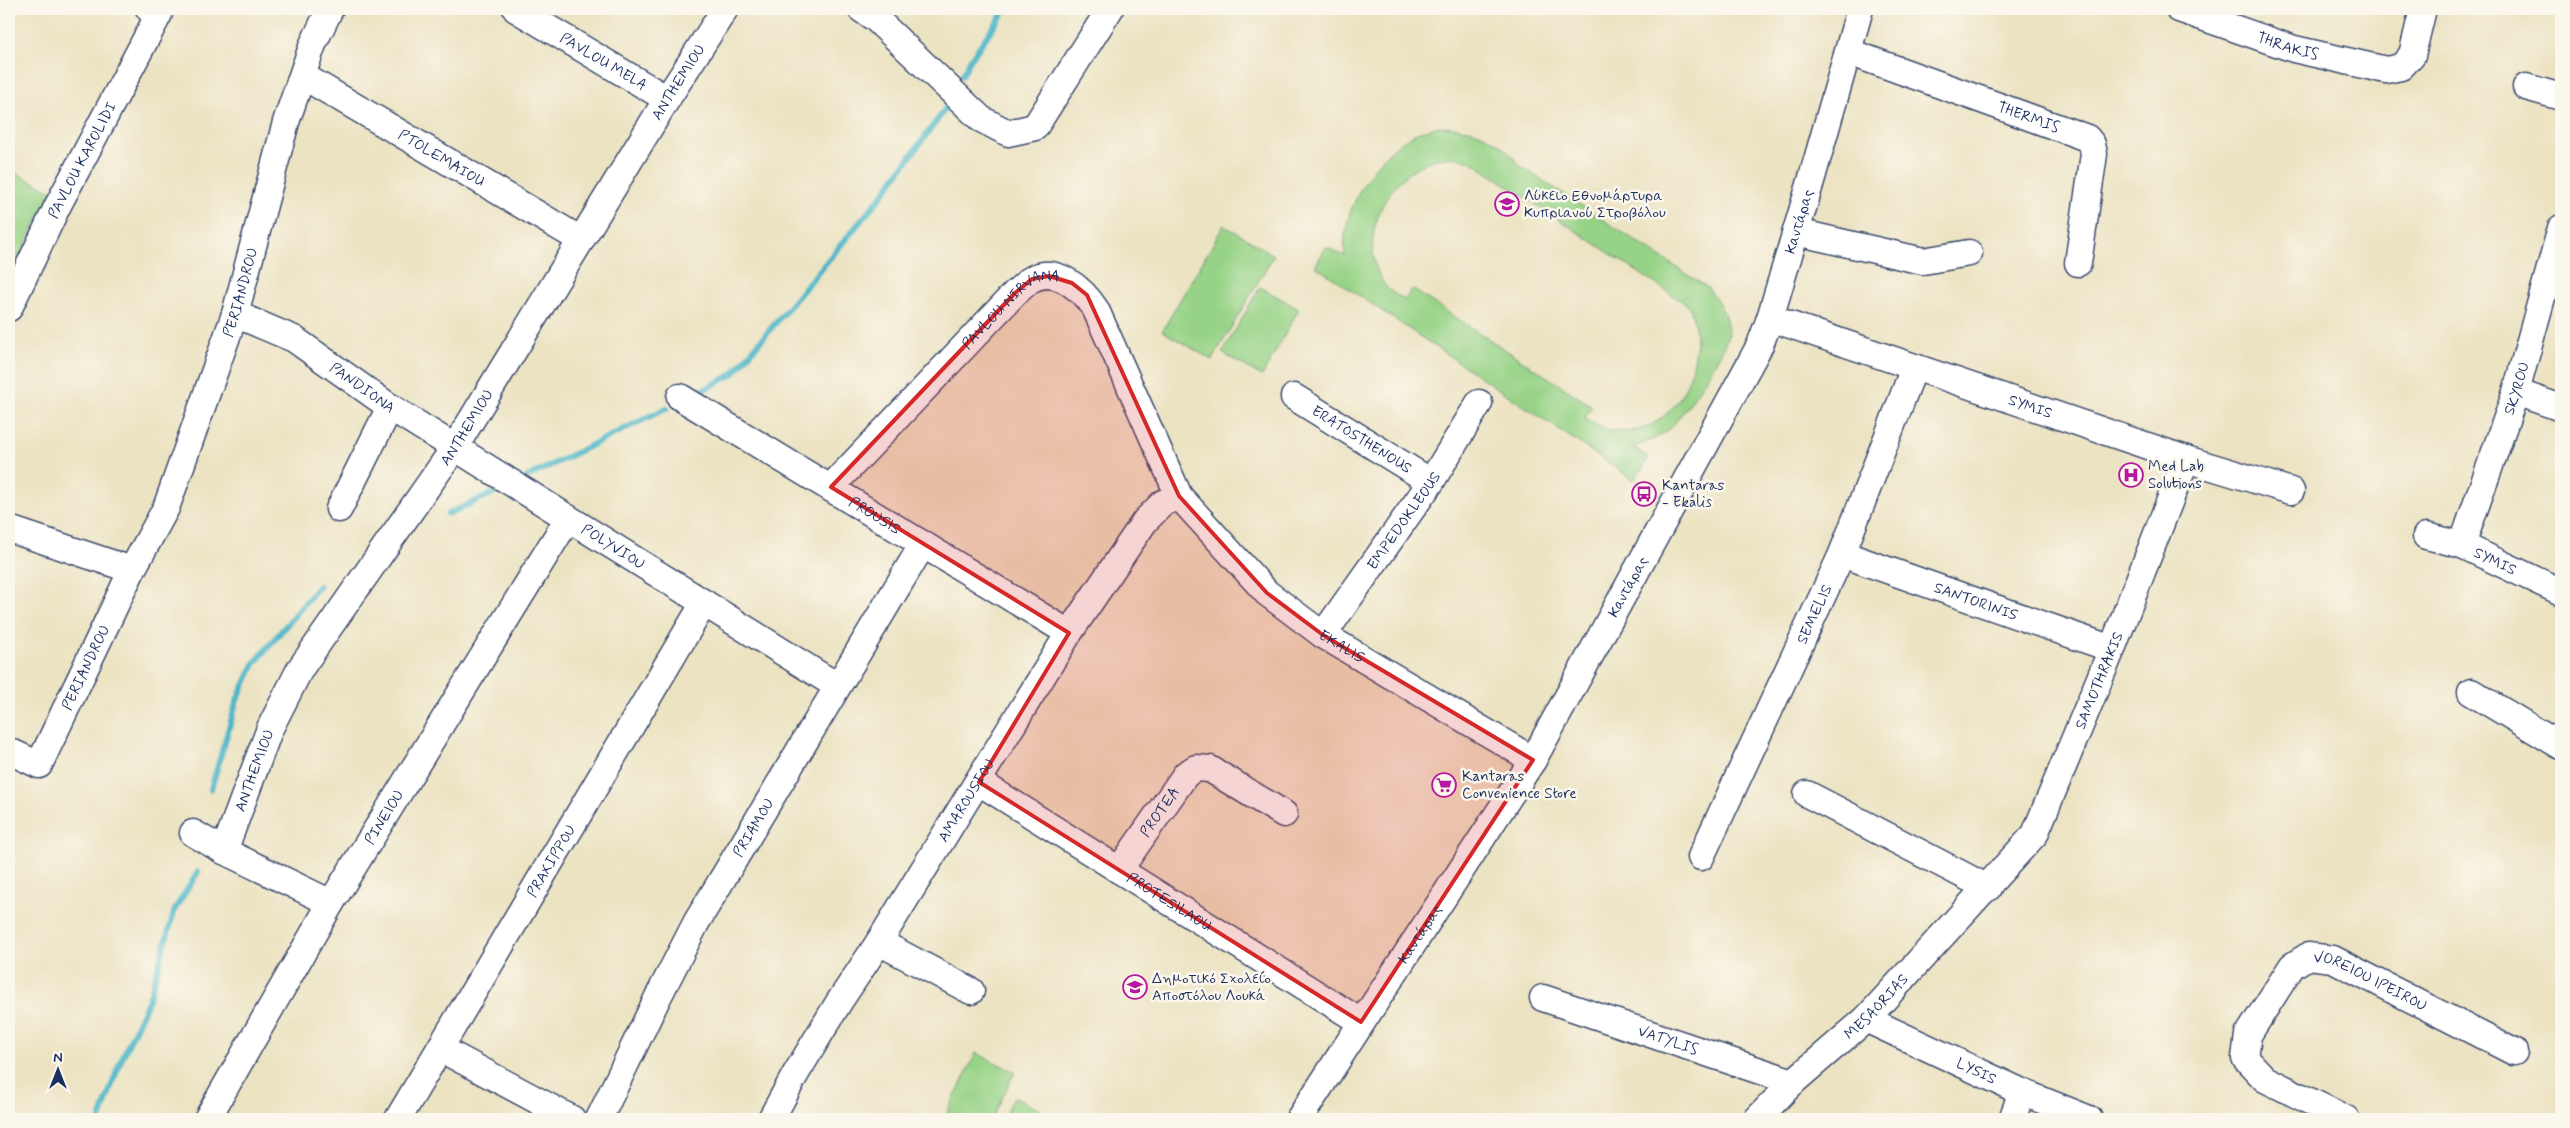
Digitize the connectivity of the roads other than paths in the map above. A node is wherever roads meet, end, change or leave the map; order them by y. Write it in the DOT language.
graph roads {
  1 [pos="330,9"];
  2 [pos="516,9"];
  3 [pos="725,9"];
  4 [pos="861,9"];
  5 [pos="1110,9"];
  6 [pos="1860,9"];
  7 [pos="2179,9"];
  8 [pos="2423,9"];
  9 [pos="154,11"];
  10 [pos="2229,18"];
  11 [pos="1849,52"];
  12 [pos="303,76"];
  13 [pos="2526,87"];
  14 [pos="2561,97"];
  15 [pos="667,99"];
  16 [pos="2561,228"];
  17 [pos="1796,232"];
  18 [pos="580,240"];
  19 [pos="1969,253"];
  20 [pos="2078,263"];
  21 [pos="9,308"];
  22 [pos="235,314"];
  23 [pos="1770,318"];
  24 [pos="1914,368"];
  25 [pos="2516,392"];
  26 [pos="1294,397"];
  27 [pos="680,398"];
  28 [pos="1479,404"];
  29 [pos="390,408"];
  30 [pos="2561,408"];
  31 [pos="455,447"];
  32 [pos="2186,459"];
  33 [pos="1431,482"];
  34 [pos="831,487"];
  35 [pos="2291,491"];
  36 [pos="1179,496"];
  37 [pos="340,509"];
  38 [pos="567,520"];
  39 [pos="9,529"];
  40 [pos="2426,536"];
  41 [pos="923,544"];
  42 [pos="2462,545"];
  43 [pos="1842,554"];
  44 [pos="132,570"];
  45 [pos="2561,592"];
  46 [pos="704,602"];
  47 [pos="1069,633"];
  48 [pos="1323,635"];
  49 [pos="2112,649"];
  50 [pos="837,686"];
  51 [pos="2471,692"];
  52 [pos="2561,746"];
  53 [pos="9,751"];
  54 [pos="1533,760"];
  55 [pos="979,782"];
  56 [pos="1807,794"];
  57 [pos="1284,814"];
  58 [pos="193,833"];
  59 [pos="224,851"];
  60 [pos="1701,857"];
  61 [pos="1120,870"];
  62 [pos="1988,888"];
  63 [pos="331,903"];
  64 [pos="879,942"];
  65 [pos="971,991"];
  66 [pos="1543,998"];
  67 [pos="1866,1019"];
  68 [pos="1361,1022"];
  69 [pos="441,1049"];
  70 [pos="2514,1052"];
  71 [pos="1793,1082"];
  72 [pos="2022,1092"];
  73 [pos="206,1119"];
  74 [pos="398,1119"];
  75 [pos="572,1119"];
  76 [pos="599,1119"];
  77 [pos="771,1119"];
  78 [pos="1299,1119"];
  79 [pos="1757,1119"];
  80 [pos="2012,1119"];
  81 [pos="2089,1119"];
  82 [pos="2346,1119"];
  1 -- 12 [label="street, PERIANDROU"];
  2 -- 15 [label="street, PAVLOU MELA"];
  3 -- 15 [label="street, ANTHEMIOU"];
  4 -- 5 [label="street"];
  6 -- 11 [label="street, Καντάρας"];
  7 -- 10 [label="street, THRAKIS"];
  8 -- 10 [label="street, THRAKIS"];
  9 -- 21 [label="street, PAVLOU KAROLIDI"];
  11 -- 17 [label="street, Καντάρας"];
  11 -- 20 [label="street, THERMIS"];
  12 -- 18 [label="street, PTOLEMAIOU"];
  12 -- 22 [label="street, PERIANDROU"];
  13 -- 14 [label="street"];
  15 -- 18 [label="street, ANTHEMIOU"];
  16 -- 25 [label="street, SKYROU"];
  17 -- 19 [label="street"];
  17 -- 23 [label="street, Καντάρας"];
  18 -- 31 [label="street, ANTHEMIOU"];
  22 -- 29 [label="street, PANDIONA"];
  22 -- 44 [label="street, PERIANDROU"];
  23 -- 24 [label="street, SYMIS"];
  23 -- 54 [label="street, Καντάρας"];
  24 -- 32 [label="street, SYMIS"];
  24 -- 43 [label="street, SEMELIS"];
  25 -- 30 [label="street"];
  25 -- 42 [label="street, SKYROU"];
  26 -- 33 [label="street, ERATOSTHENOUS"];
  27 -- 34 [label="street, PROUSIS"];
  28 -- 33 [label="street, EMPEDOKLEOUS"];
  29 -- 31 [label="street, POLYVIOU"];
  29 -- 37 [label="street, PANDIONA"];
  31 -- 38 [label="street, POLYVIOU"];
  31 -- 59 [label="street, ANTHEMIOU"];
  32 -- 35 [label="street, SYMIS"];
  32 -- 49 [label="street, SAMOTHRAKIS"];
  33 -- 48 [label="street, EMPEDOKLEOUS"];
  34 -- 36 [label="street, PAVLOU NIRVANA"];
  34 -- 41 [label="street, PROUSIS"];
  36 -- 47 [label="street, AMAROUSIOU"];
  36 -- 48 [label="street, EKALIS"];
  38 -- 46 [label="street, POLYVIOU"];
  38 -- 63 [label="street, PINEIOU"];
  39 -- 44 [label="street"];
  40 -- 42 [label="street, SYMIS"];
  41 -- 47 [label="street, PROUSIS"];
  41 -- 50 [label="street, PRIAMOU"];
  42 -- 45 [label="street, SYMIS"];
  43 -- 49 [label="street, SANTORINIS"];
  43 -- 60 [label="street, SEMELIS"];
  44 -- 53 [label="street, PERIANDROU"];
  46 -- 50 [label="street, POLYVIOU"];
  46 -- 69 [label="street, PRAXIPPOU"];
  47 -- 55 [label="street, AMAROUSIOU"];
  48 -- 54 [label="street, EKALIS"];
  49 -- 62 [label="street, SAMOTHRAKIS"];
  50 -- 76 [label="street, PRIAMOU"];
  51 -- 52 [label="street"];
  54 -- 68 [label="street, Καντάρας"];
  55 -- 61 [label="street, PROTESILAOU"];
  55 -- 64 [label="street, AMAROUSIOU"];
  56 -- 62 [label="street"];
  57 -- 61 [label="street, PROTEA"];
  58 -- 59 [label="street"];
  59 -- 63 [label="street"];
  61 -- 68 [label="street, PROTESILAOU"];
  62 -- 67 [label="street, MESAORIAS"];
  63 -- 73 [label="street, PINEIOU"];
  64 -- 65 [label="street"];
  64 -- 77 [label="street, AMAROUSIOU"];
  66 -- 71 [label="street, VATYLIS"];
  67 -- 71 [label="street, MESAORIAS"];
  67 -- 72 [label="street, LYSIS"];
  68 -- 78 [label="street, Καντάρας"];
  69 -- 74 [label="street, PRAXIPPOU"];
  69 -- 75 [label="street"];
  70 -- 82 [label="street, VOREIOU IPEIROU"];
  71 -- 79 [label="street, MESAORIAS"];
  72 -- 80 [label="street"];
  72 -- 81 [label="street, LYSIS"];
}
